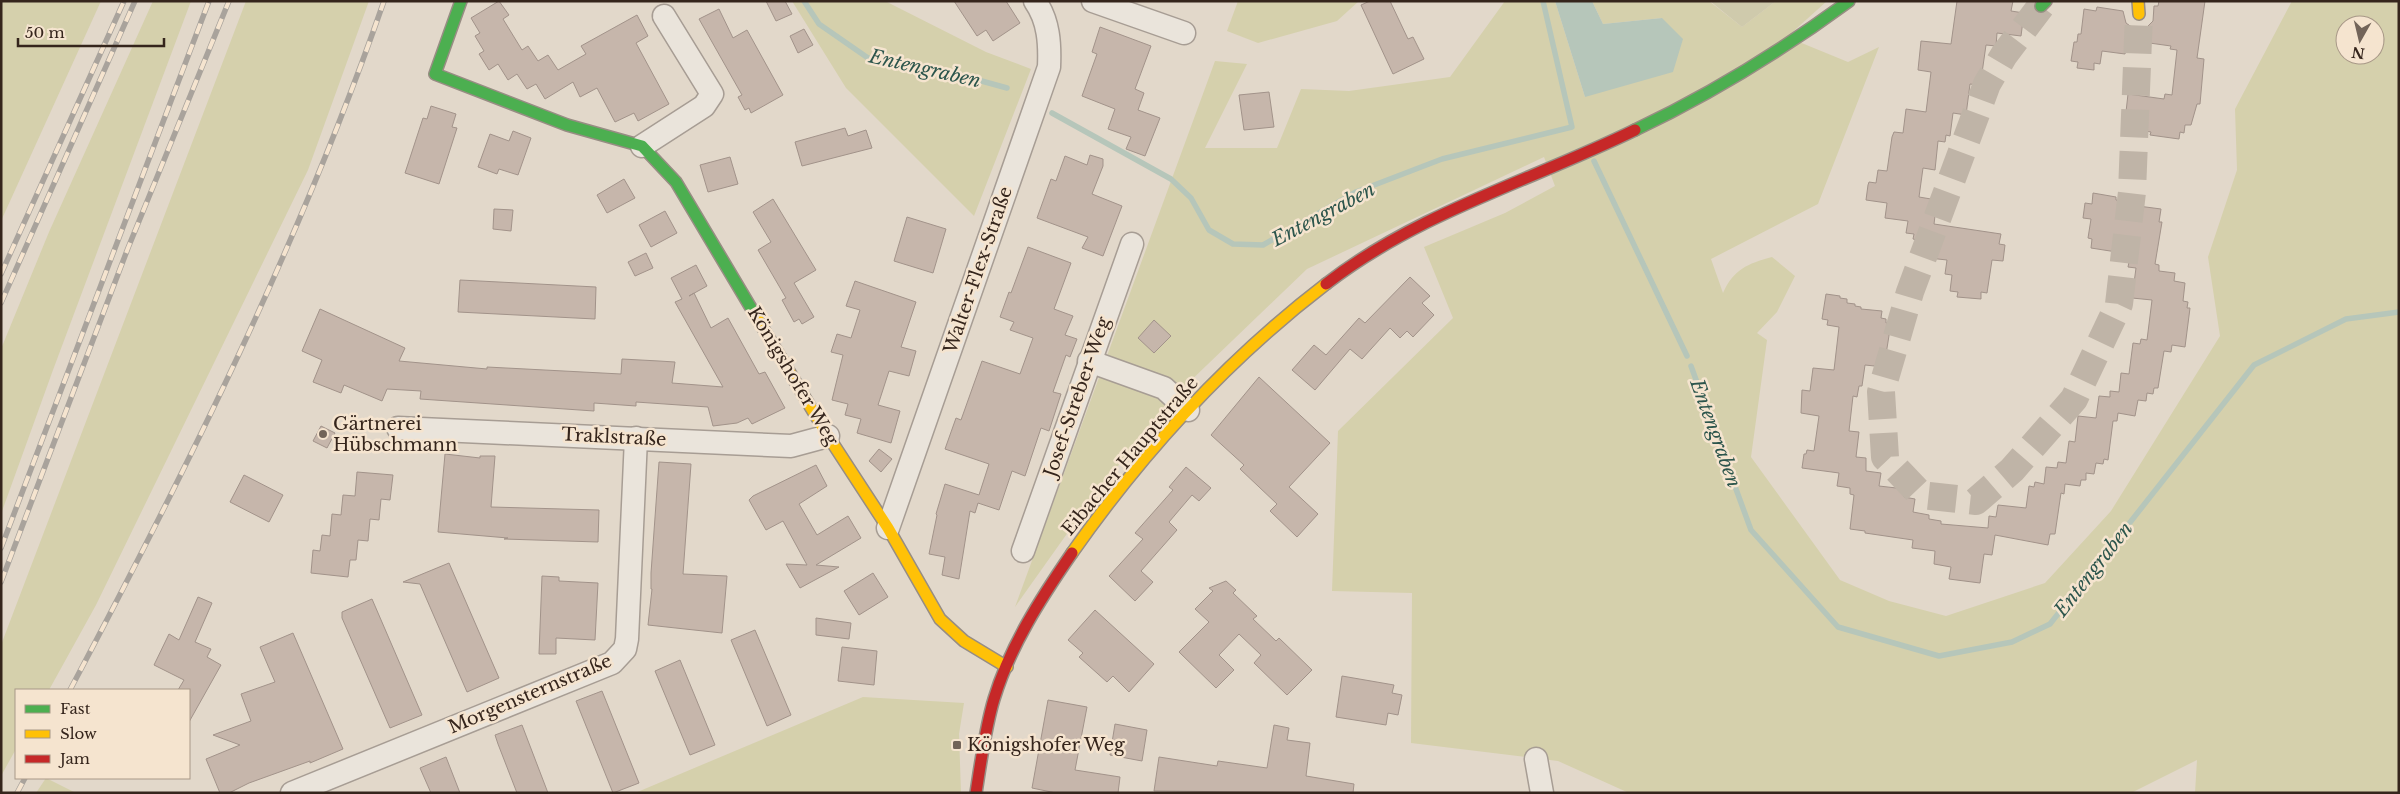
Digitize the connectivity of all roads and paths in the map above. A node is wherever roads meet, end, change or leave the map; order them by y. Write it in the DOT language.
graph roads {
  1 [pos="460,1"];
  2 [pos="1092,1"];
  3 [pos="1849,1"];
  4 [pos="2138,1"];
  5 [pos="1044,4"];
  6 [pos="2139,14"];
  7 [pos="664,16"];
  8 [pos="1184,33"];
  9 [pos="642,146"];
  10 [pos="1132,244"];
  11 [pos="1089,361"];
  12 [pos="1188,410"];
  13 [pos="398,428"];
  14 [pos="828,436"];
  15 [pos="636,438"];
  16 [pos="888,528"];
  17 [pos="1023,550"];
  18 [pos="1007,668"];
  19 [pos="1536,759"];
  20 [pos="292,793"];
  21 [pos="976,793"];
  22 [pos="1542,793"];
  1 -- 9 [label="main road"];
  2 -- 8 [label="street"];
  3 -- 12 [label="main road, Eibacher Hauptstraße"];
  4 -- 6 [label="main road"];
  5 -- 16 [label="street, Walter-Flex-Straße"];
  7 -- 9 [label="street"];
  9 -- 14 [label="main road, Königshofer Weg"];
  10 -- 11 [label="street, Josef-Streber-Weg"];
  11 -- 12 [label="street"];
  11 -- 17 [label="street, Josef-Streber-Weg"];
  12 -- 18 [label="main road, Eibacher Hauptstraße"];
  13 -- 15 [label="street, Traklstraße"];
  14 -- 15 [label="street, Traklstraße"];
  14 -- 16 [label="main road, Königshofer Weg"];
  15 -- 20 [label="street, Morgensternstraße"];
  16 -- 18 [label="main road, Königshofer Weg"];
  18 -- 21 [label="main road, Eibacher Hauptstraße"];
  19 -- 22 [label="street"];
}
